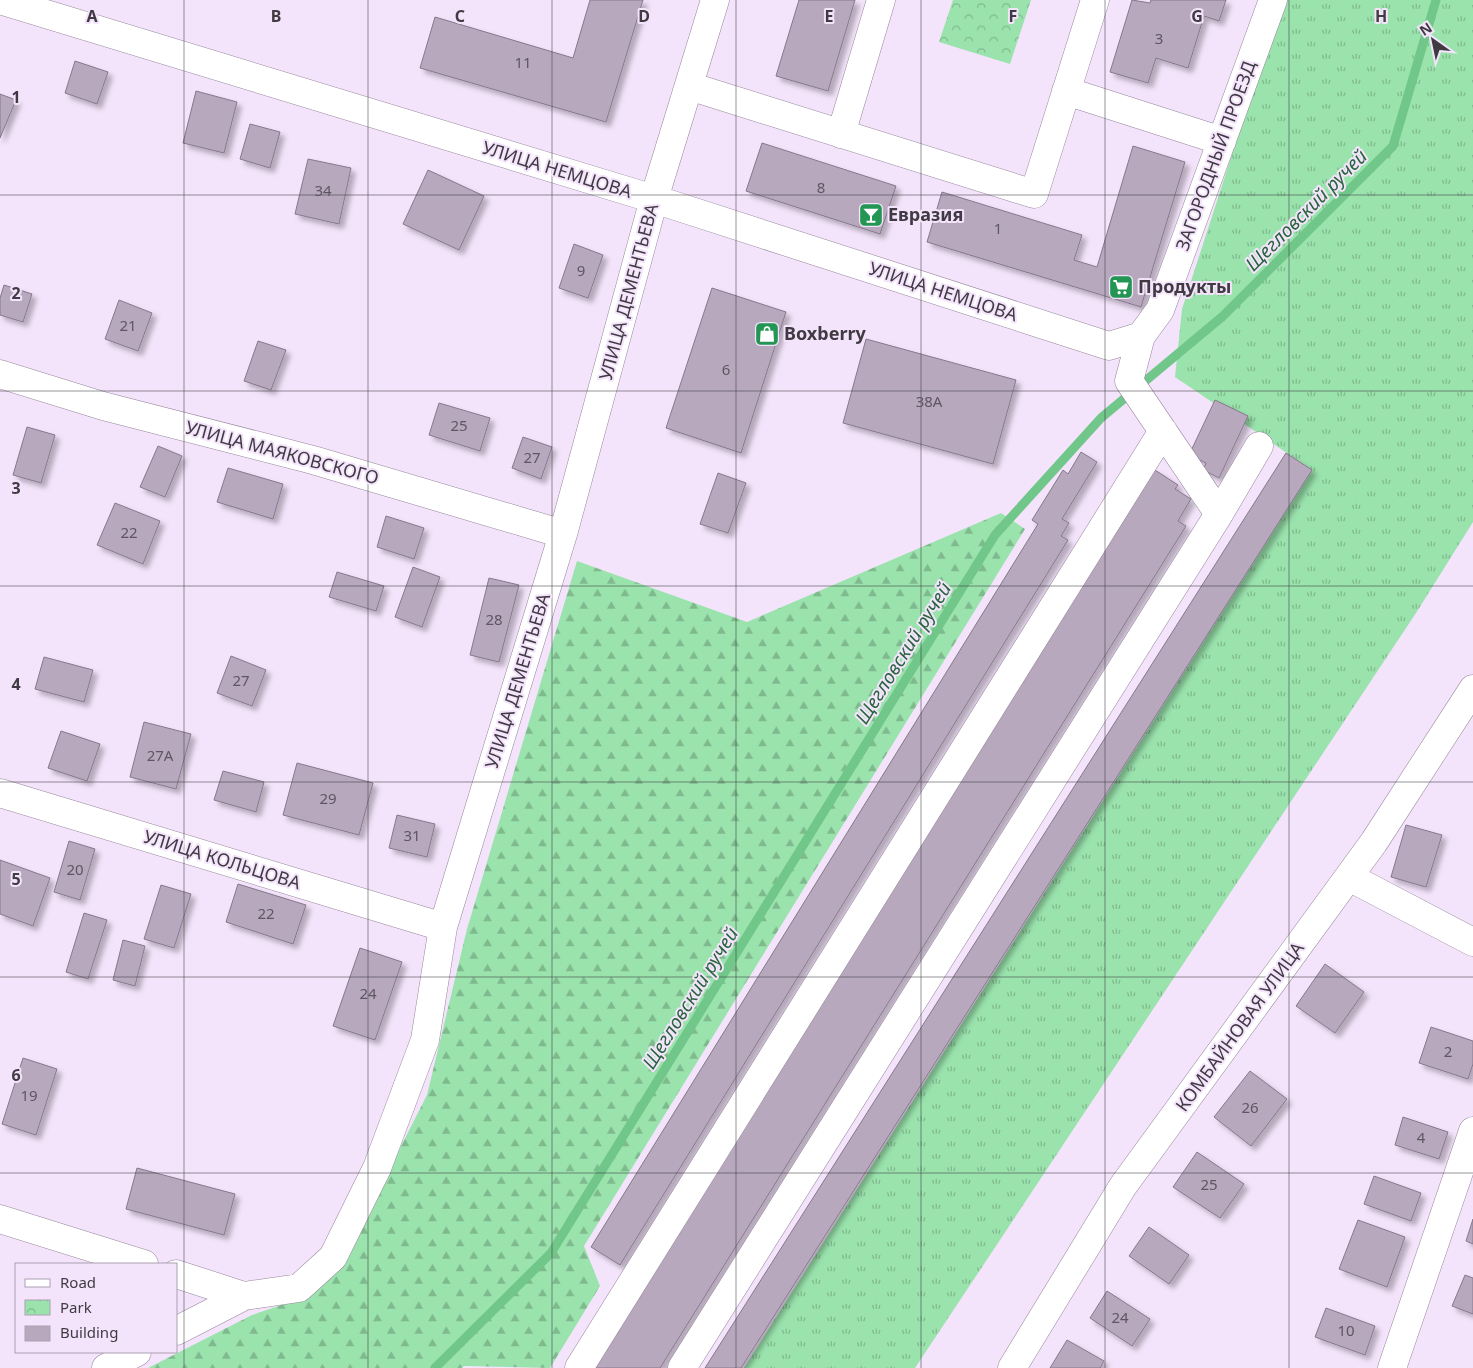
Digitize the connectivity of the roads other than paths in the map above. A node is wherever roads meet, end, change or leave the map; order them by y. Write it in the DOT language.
graph roads {
  1 [pos="0,0"];
  2 [pos="715,0"];
  3 [pos="881,0"];
  4 [pos="1095,0"];
  5 [pos="1273,0"];
  6 [pos="689,86"];
  7 [pos="1066,90"];
  8 [pos="841,134"];
  9 [pos="1222,141"];
  10 [pos="654,199"];
  11 [pos="1141,336"];
  12 [pos="0,374"];
  13 [pos="1163,431"];
  14 [pos="1259,446"];
  15 [pos="1219,514"];
  16 [pos="563,534"];
  17 [pos="1473,689"];
  18 [pos="0,793"];
  19 [pos="1349,876"];
  20 [pos="443,927"];
  21 [pos="1473,942"];
  22 [pos="1473,1131"];
  23 [pos="0,1219"];
  24 [pos="141,1263"];
  25 [pos="178,1275"];
  26 [pos="244,1296"];
  27 [pos="178,1330"];
  28 [pos="135,1353"];
  29 [pos="106,1368"];
  30 [pos="579,1368"];
  31 [pos="682,1368"];
  32 [pos="1012,1368"];
  33 [pos="1392,1368"];
  1 -- 10 [label="street, УЛИЦА НЕМЦОВА"];
  2 -- 6 [label="street, УЛИЦА ДЕМЕНТЬЕВА"];
  3 -- 8 [label="street"];
  4 -- 7 [label="street"];
  5 -- 9 [label="street, ЗАГОРОДНЫЙ ПРОЕЗД"];
  6 -- 8 [label="street"];
  6 -- 10 [label="street, УЛИЦА ДЕМЕНТЬЕВА"];
  7 -- 8 [label="street"];
  7 -- 9 [label="street"];
  9 -- 11 [label="street, ЗАГОРОДНЫЙ ПРОЕЗД"];
  10 -- 11 [label="street, УЛИЦА НЕМЦОВА"];
  10 -- 16 [label="street, УЛИЦА ДЕМЕНТЬЕВА"];
  11 -- 13 [label="street"];
  12 -- 16 [label="street, УЛИЦА МАЯКОВСКОГО"];
  13 -- 15 [label="street"];
  13 -- 30 [label="street"];
  14 -- 15 [label="street"];
  15 -- 31 [label="street"];
  16 -- 20 [label="street, УЛИЦА ДЕМЕНТЬЕВА"];
  17 -- 19 [label="street, КОМБАЙНОВАЯ УЛИЦА"];
  18 -- 20 [label="street, УЛИЦА КОЛЬЦОВА"];
  19 -- 21 [label="street"];
  19 -- 32 [label="street, КОМБАЙНОВАЯ УЛИЦА"];
  20 -- 26 [label="street, УЛИЦА ДЕМЕНТЬЕВА"];
  22 -- 33 [label="street"];
  23 -- 24 [label="street"];
  25 -- 26 [label="street"];
  26 -- 27 [label="street"];
  28 -- 29 [label="street"];
}
